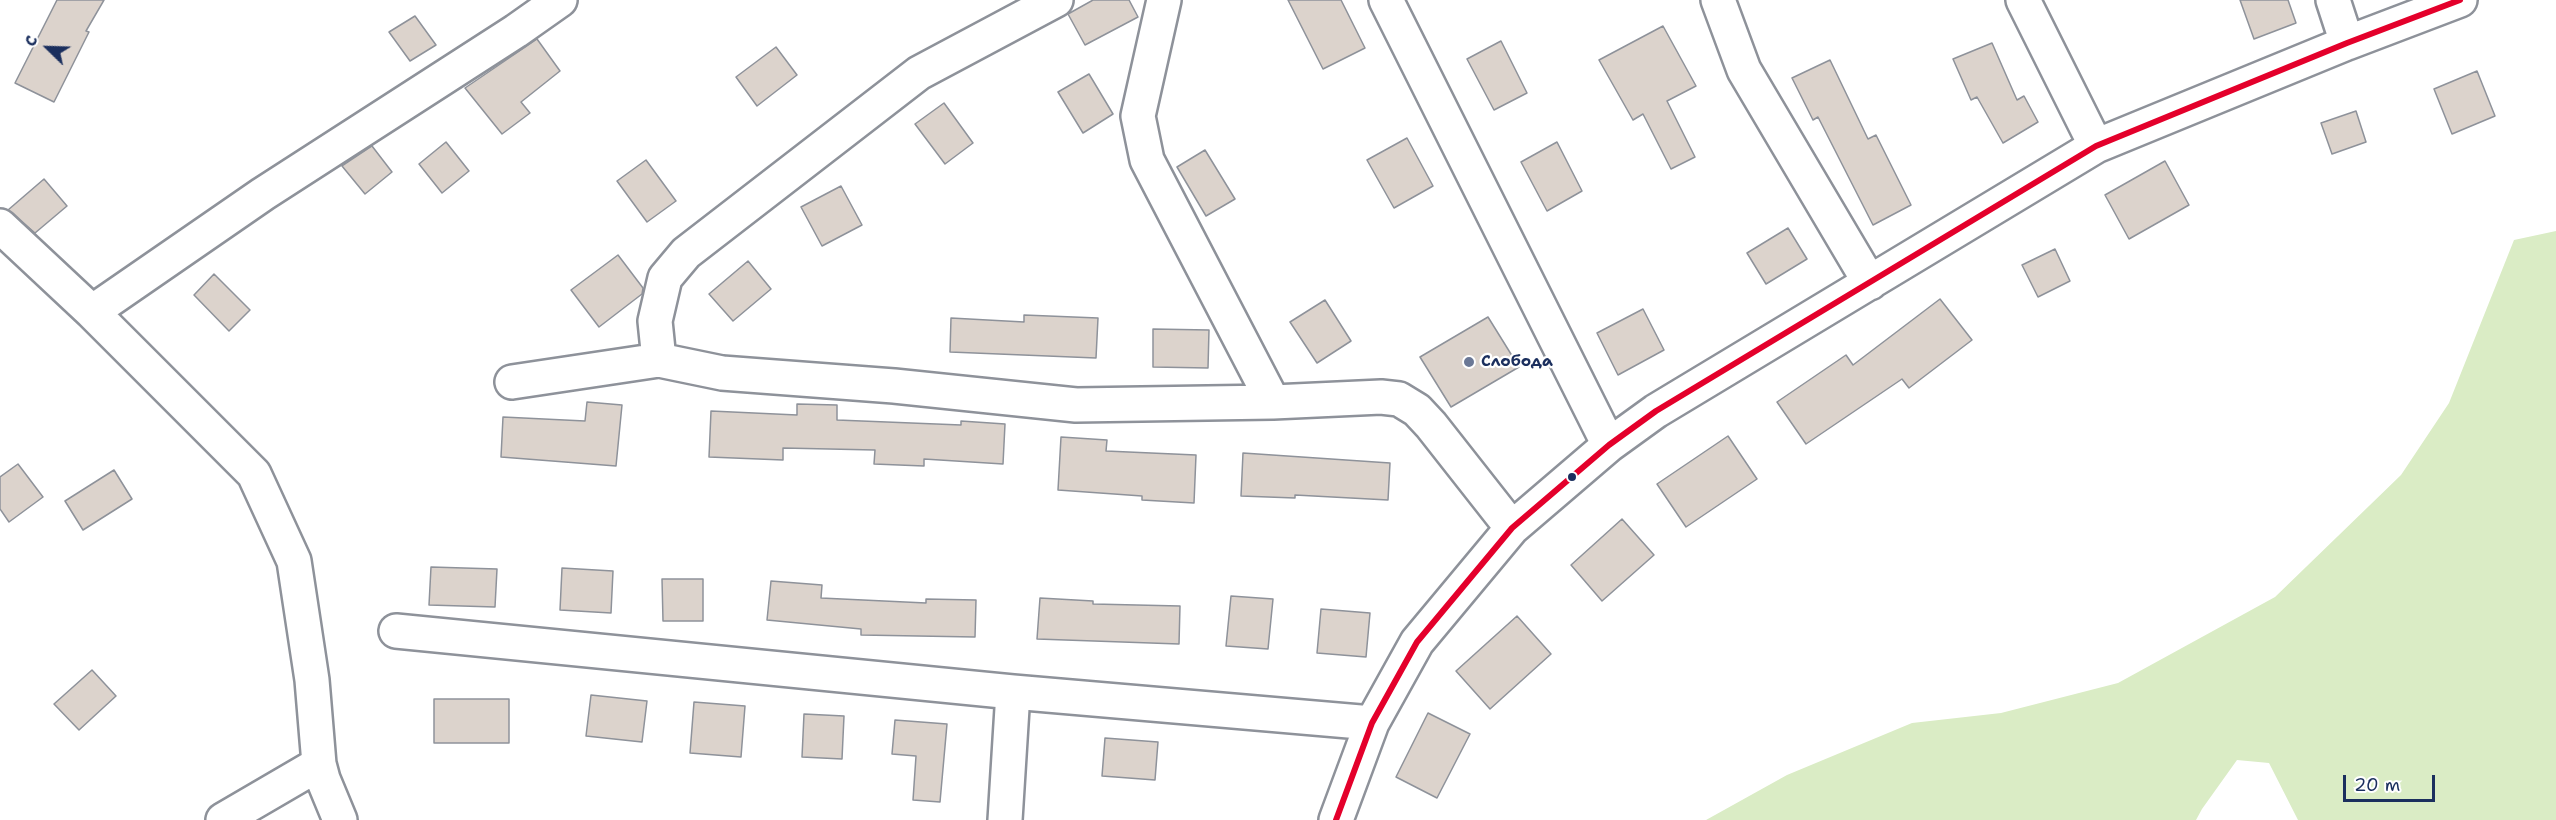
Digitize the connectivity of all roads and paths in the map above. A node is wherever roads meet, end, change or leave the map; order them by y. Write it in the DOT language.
graph roads {
  1 [pos="560,0"];
  2 [pos="1056,0"];
  3 [pos="1164,0"];
  4 [pos="1386,0"];
  5 [pos="1718,0"];
  6 [pos="2023,0"];
  7 [pos="2333,0"];
  8 [pos="2460,0"];
  9 [pos="2347,43"];
  10 [pos="2096,146"];
  11 [pos="0,226"];
  12 [pos="1870,283"];
  13 [pos="92,312"];
  14 [pos="659,360"];
  15 [pos="512,382"];
  16 [pos="1273,402"];
  17 [pos="1609,445"];
  18 [pos="1512,528"];
  19 [pos="396,631"];
  20 [pos="1013,692"];
  21 [pos="1372,723"];
  22 [pos="319,764"];
  23 [pos="223,820"];
  24 [pos="340,820"];
  25 [pos="1005,820"];
  26 [pos="1336,820"];
  1 -- 13 [label="street"];
  2 -- 14 [label="street"];
  3 -- 16 [label="street"];
  4 -- 17 [label="street"];
  5 -- 12 [label="street"];
  6 -- 10 [label="street"];
  7 -- 9 [label="street"];
  8 -- 9 [label="street"];
  9 -- 10 [label="street"];
  10 -- 12 [label="street"];
  11 -- 13 [label="street"];
  12 -- 17 [label="street"];
  13 -- 22 [label="street"];
  14 -- 15 [label="street"];
  14 -- 16 [label="street"];
  16 -- 18 [label="street"];
  17 -- 18 [label="street"];
  18 -- 21 [label="street"];
  19 -- 20 [label="street"];
  20 -- 21 [label="street"];
  20 -- 25 [label="street"];
  21 -- 26 [label="street"];
  22 -- 23 [label="street"];
  22 -- 24 [label="street"];
}
